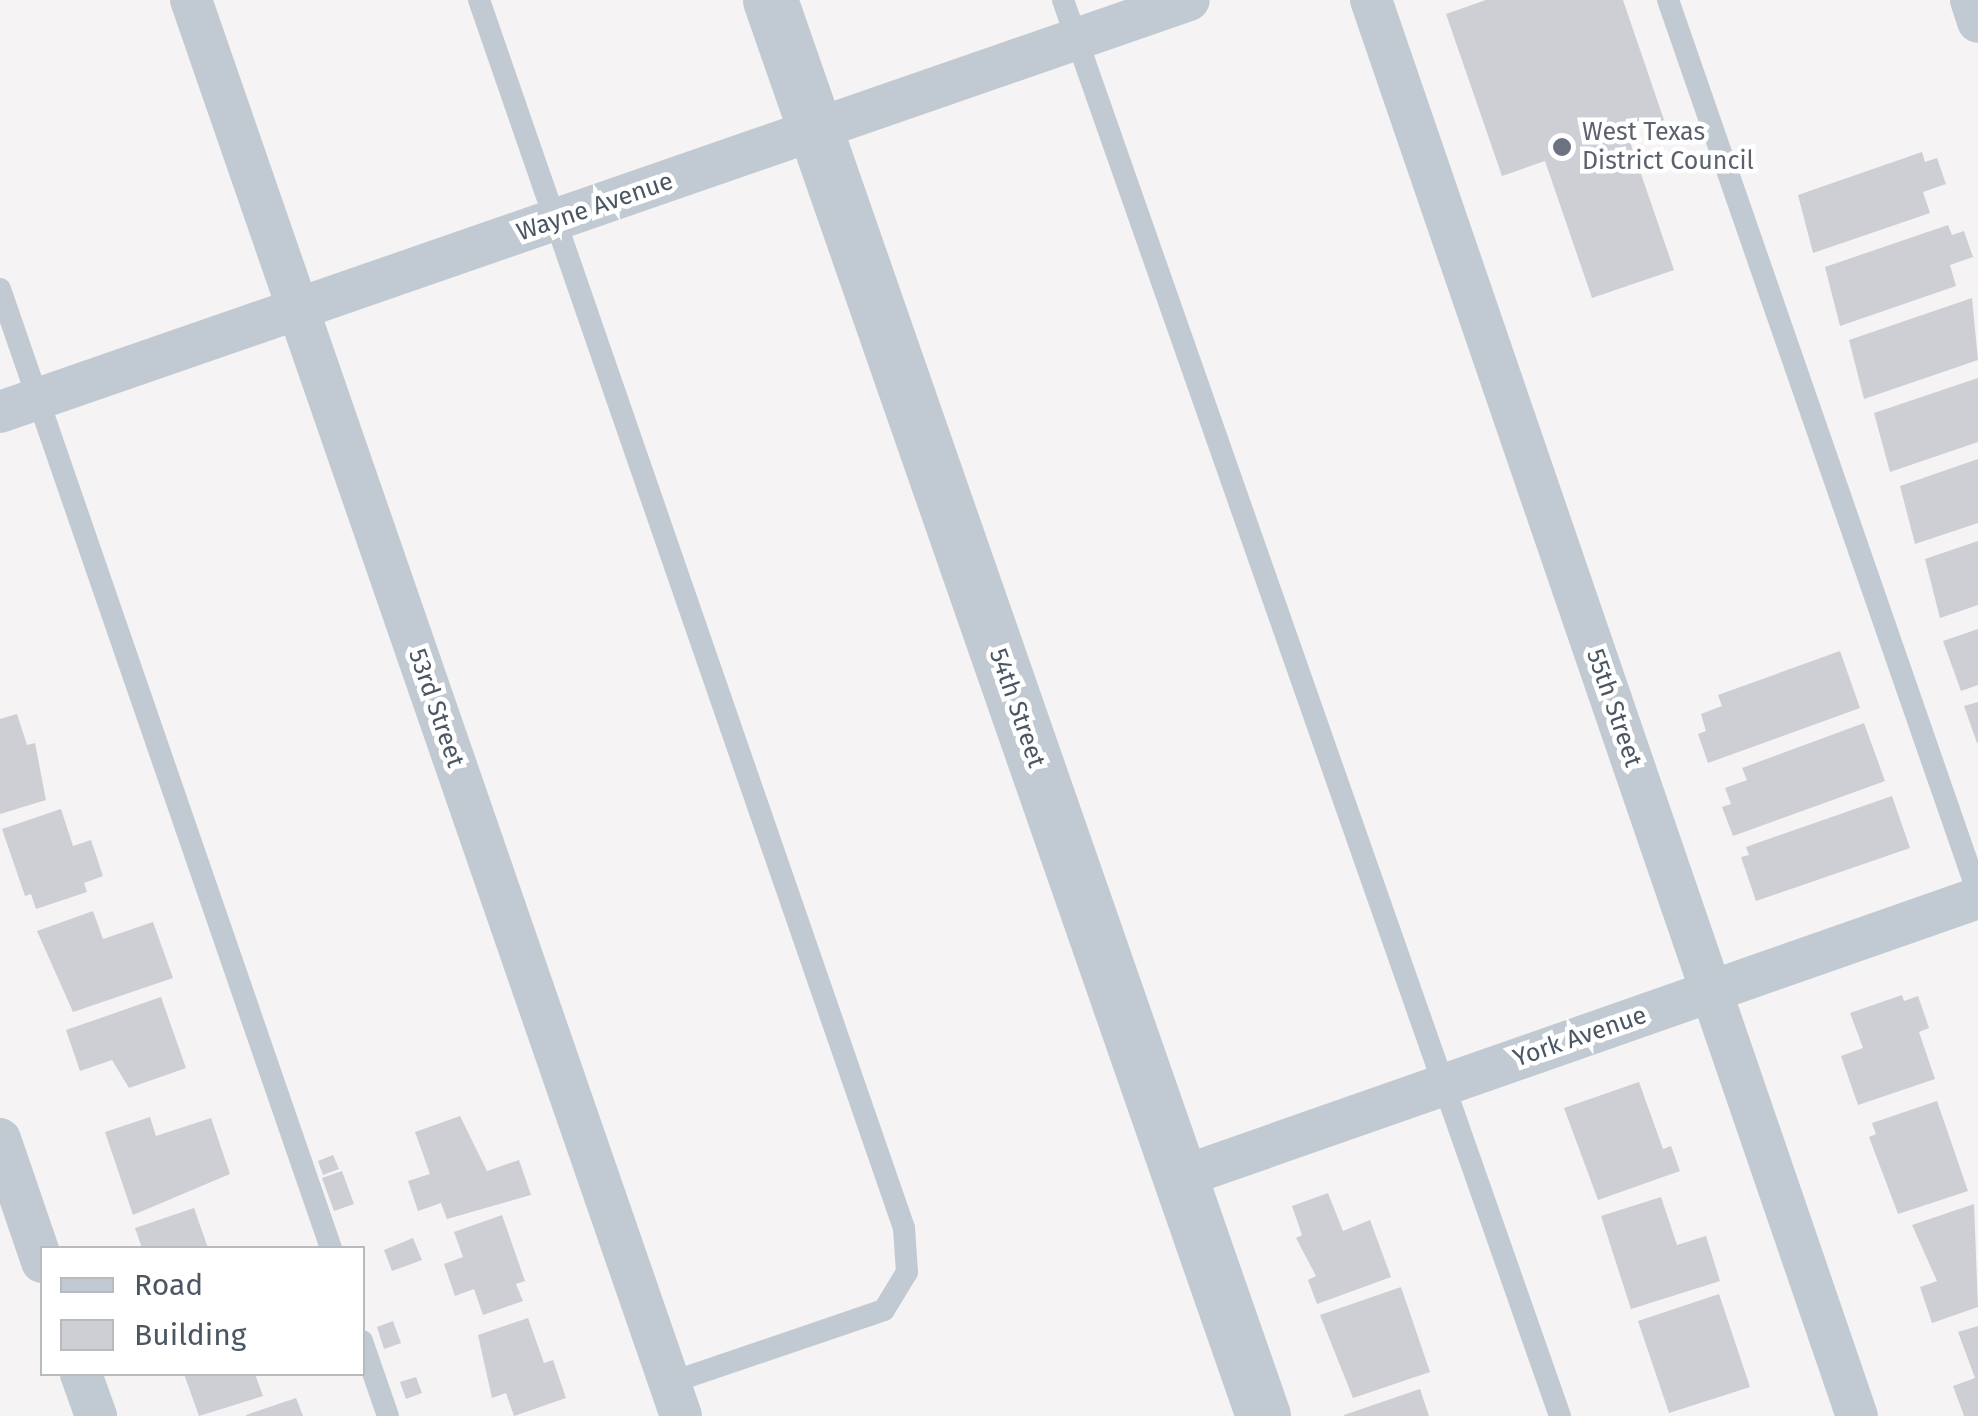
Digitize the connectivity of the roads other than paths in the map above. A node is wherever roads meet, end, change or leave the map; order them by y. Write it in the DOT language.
graph roads {
  1 [pos="191,0"];
  2 [pos="478,0"];
  3 [pos="770,0"];
  4 [pos="1189,0"];
  5 [pos="1371,0"];
  6 [pos="1668,0"];
  7 [pos="1970,0"];
  8 [pos="1070,19"];
  9 [pos="1978,22"];
  10 [pos="815,130"];
  11 [pos="554,221"];
  12 [pos="0,289"];
  13 [pos="299,310"];
  14 [pos="19,406"];
  15 [pos="1978,896"];
  16 [pos="1711,991"];
  17 [pos="1443,1085"];
  18 [pos="0,1140"];
  19 [pos="1181,1177"];
  20 [pos="329,1246"];
  21 [pos="40,1256"];
  22 [pos="365,1351"];
  23 [pos="82,1376"];
  24 [pos="675,1399"];
  25 [pos="96,1416"];
  26 [pos="388,1416"];
  27 [pos="1263,1416"];
  28 [pos="1560,1416"];
  29 [pos="1857,1416"];
  1 -- 13 [label="street, 53rd Street"];
  2 -- 11 [label="lane"];
  3 -- 10 [label="street, 54th Street"];
  4 -- 8 [label="street, Wayne Avenue"];
  5 -- 16 [label="street, 55th Street"];
  6 -- 15 [label="lane"];
  7 -- 9 [label="street"];
  8 -- 10 [label="street, Wayne Avenue"];
  8 -- 17 [label="lane"];
  10 -- 11 [label="street, Wayne Avenue"];
  10 -- 19 [label="street, 54th Street"];
  11 -- 13 [label="street, Wayne Avenue"];
  11 -- 24 [label="lane"];
  12 -- 14 [label="lane"];
  13 -- 14 [label="street, Wayne Avenue"];
  13 -- 24 [label="street, 53rd Street"];
  14 -- 20 [label="lane"];
  15 -- 16 [label="street, York Avenue"];
  16 -- 17 [label="street, York Avenue"];
  16 -- 29 [label="street, 55th Street"];
  17 -- 19 [label="street, York Avenue"];
  17 -- 28 [label="lane"];
  18 -- 21 [label="street"];
  19 -- 27 [label="street, 54th Street"];
  22 -- 26 [label="lane"];
  23 -- 25 [label="street"];
}
